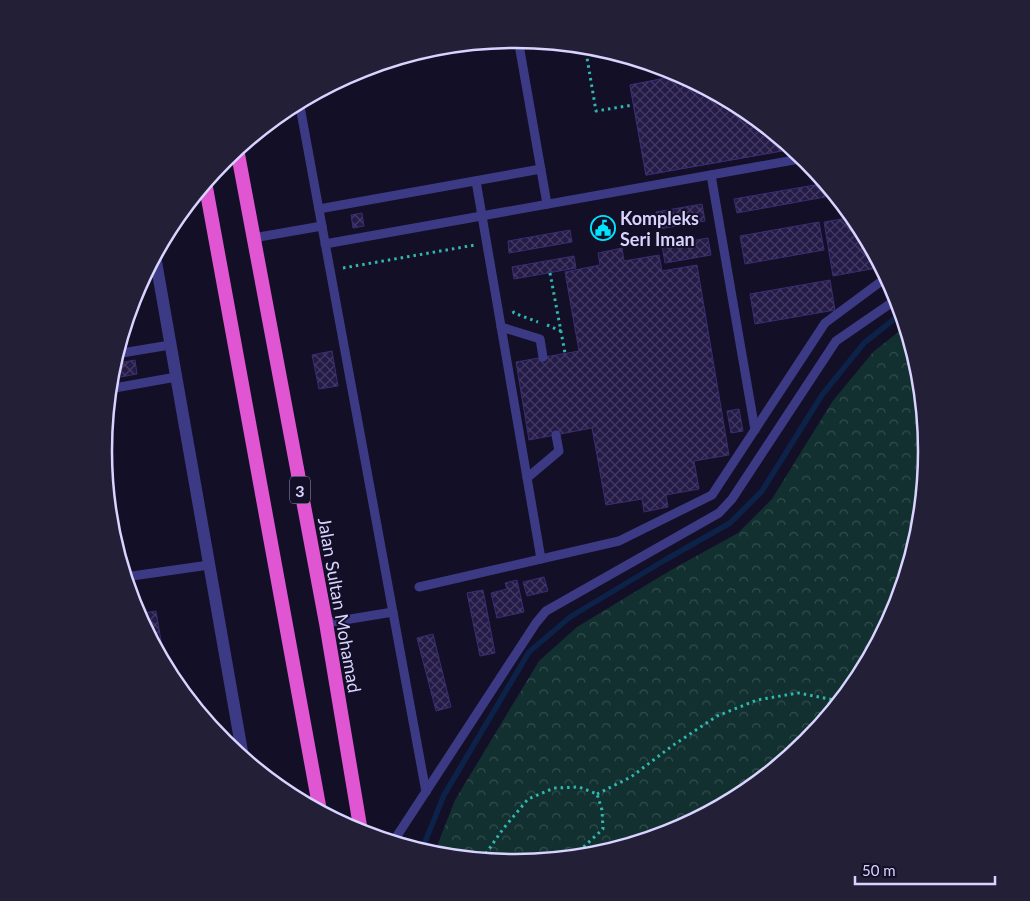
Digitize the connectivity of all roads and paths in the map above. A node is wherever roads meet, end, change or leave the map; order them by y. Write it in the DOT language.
graph roads {
  1 [pos="520,48"];
  2 [pos="586,54"];
  3 [pos="633,105"];
  4 [pos="301,109"];
  5 [pos="239,158"];
  6 [pos="794,160"];
  7 [pos="541,169"];
  8 [pos="711,175"];
  9 [pos="476,181"];
  10 [pos="208,190"];
  11 [pos="547,204"];
  12 [pos="319,209"];
  13 [pos="482,216"];
  14 [pos="322,226"];
  15 [pos="253,238"];
  16 [pos="486,242"];
  17 [pos="325,244"];
  18 [pos="157,267"];
  19 [pos="330,271"];
  20 [pos="550,272"];
  21 [pos="881,282"];
  22 [pos="890,304"];
  23 [pos="512,305"];
  24 [pos="501,327"];
  25 [pos="560,331"];
  26 [pos="170,345"];
  27 [pos="124,353"];
  28 [pos="564,353"];
  29 [pos="543,357"];
  30 [pos="176,377"];
  31 [pos="117,388"];
  32 [pos="755,430"];
  33 [pos="556,435"];
  34 [pos="527,478"];
  35 [pos="541,559"];
  36 [pos="209,565"];
  37 [pos="132,576"];
  38 [pos="419,587"];
  39 [pos="393,612"];
  40 [pos="326,623"];
  41 [pos="832,699"];
  42 [pos="241,745"];
  43 [pos="426,792"];
  44 [pos="597,794"];
  45 [pos="319,803"];
  46 [pos="359,822"];
  47 [pos="396,836"];
  48 [pos="583,848"];
  49 [pos="486,853"];
  1 -- 7 [label="lane"];
  2 -- 3 [label="path"];
  4 -- 12 [label="lane"];
  5 -- 15 [label="highway, Jalan Sultan Mohamad / 3"];
  6 -- 8 [label="lane"];
  7 -- 9 [label="lane"];
  7 -- 11 [label="lane"];
  8 -- 11 [label="lane"];
  8 -- 32 [label="lane"];
  9 -- 12 [label="lane"];
  9 -- 13 [label="lane"];
  10 -- 45 [label="highway, 3"];
  11 -- 13 [label="lane"];
  12 -- 14 [label="lane"];
  13 -- 16 [label="lane"];
  13 -- 17 [label="lane"];
  14 -- 15 [label="lane"];
  14 -- 17 [label="lane"];
  15 -- 40 [label="highway, Jalan Sultan Mohamad / 3"];
  16 -- 19 [label="path"];
  16 -- 24 [label="lane"];
  17 -- 19 [label="lane"];
  18 -- 26 [label="street"];
  19 -- 39 [label="lane"];
  20 -- 25 [label="path"];
  21 -- 32 [label="lane"];
  22 -- 43 [label="lane"];
  23 -- 25 [label="path"];
  24 -- 29 [label="lane"];
  24 -- 34 [label="lane"];
  25 -- 28 [label="path"];
  26 -- 27 [label="lane"];
  26 -- 30 [label="street"];
  30 -- 31 [label="lane"];
  30 -- 36 [label="street"];
  32 -- 35 [label="lane"];
  33 -- 34 [label="lane"];
  34 -- 35 [label="lane"];
  35 -- 38 [label="lane"];
  36 -- 37 [label="lane"];
  36 -- 42 [label="street"];
  39 -- 40 [label="lane"];
  39 -- 43 [label="lane"];
  40 -- 46 [label="highway, Jalan Sultan Mohamad / 3"];
  41 -- 44 [label="path"];
  43 -- 47 [label="lane"];
  44 -- 48 [label="path"];
  44 -- 49 [label="path"];
}
